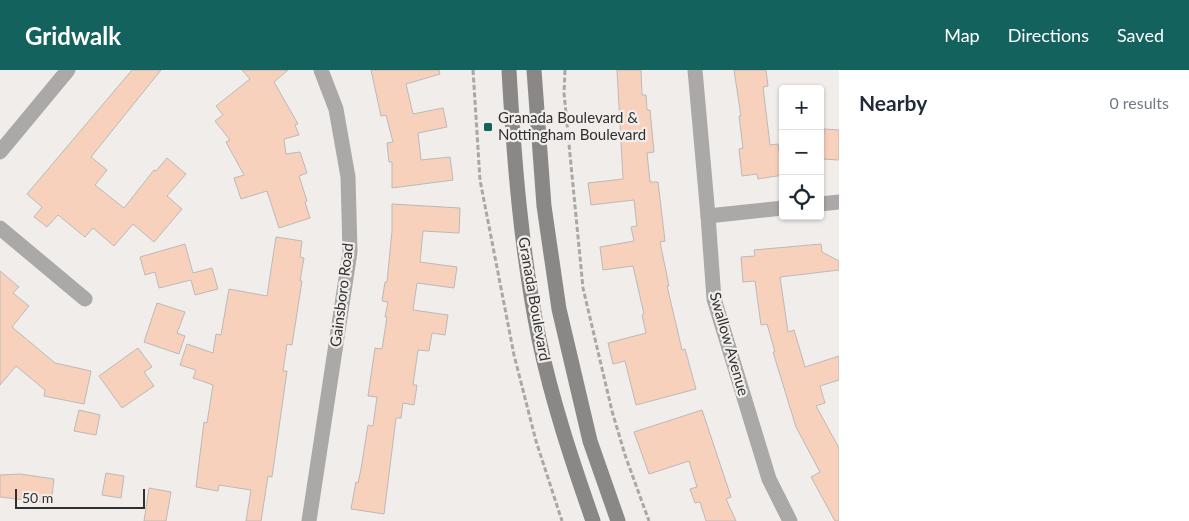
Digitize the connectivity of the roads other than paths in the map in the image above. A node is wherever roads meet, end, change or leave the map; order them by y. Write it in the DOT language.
graph roads {
  1 [pos="68,70"];
  2 [pos="321,70"];
  3 [pos="509,70"];
  4 [pos="534,70"];
  5 [pos="695,70"];
  6 [pos="0,152"];
  7 [pos="839,202"];
  8 [pos="824,204"];
  9 [pos="779,208"];
  10 [pos="708,216"];
  11 [pos="0,228"];
  12 [pos="85,299"];
  13 [pos="309,521"];
  14 [pos="593,521"];
  15 [pos="618,521"];
  16 [pos="790,521"];
  1 -- 6 [label="street"];
  2 -- 13 [label="street, Gainsboro Road"];
  3 -- 14 [label="main road, Granada Boulevard"];
  4 -- 15 [label="main road, Granada Boulevard"];
  5 -- 10 [label="street, Swallow Avenue"];
  7 -- 8 [label="street"];
  9 -- 10 [label="street"];
  10 -- 16 [label="street, Swallow Avenue"];
  11 -- 12 [label="street"];
}
